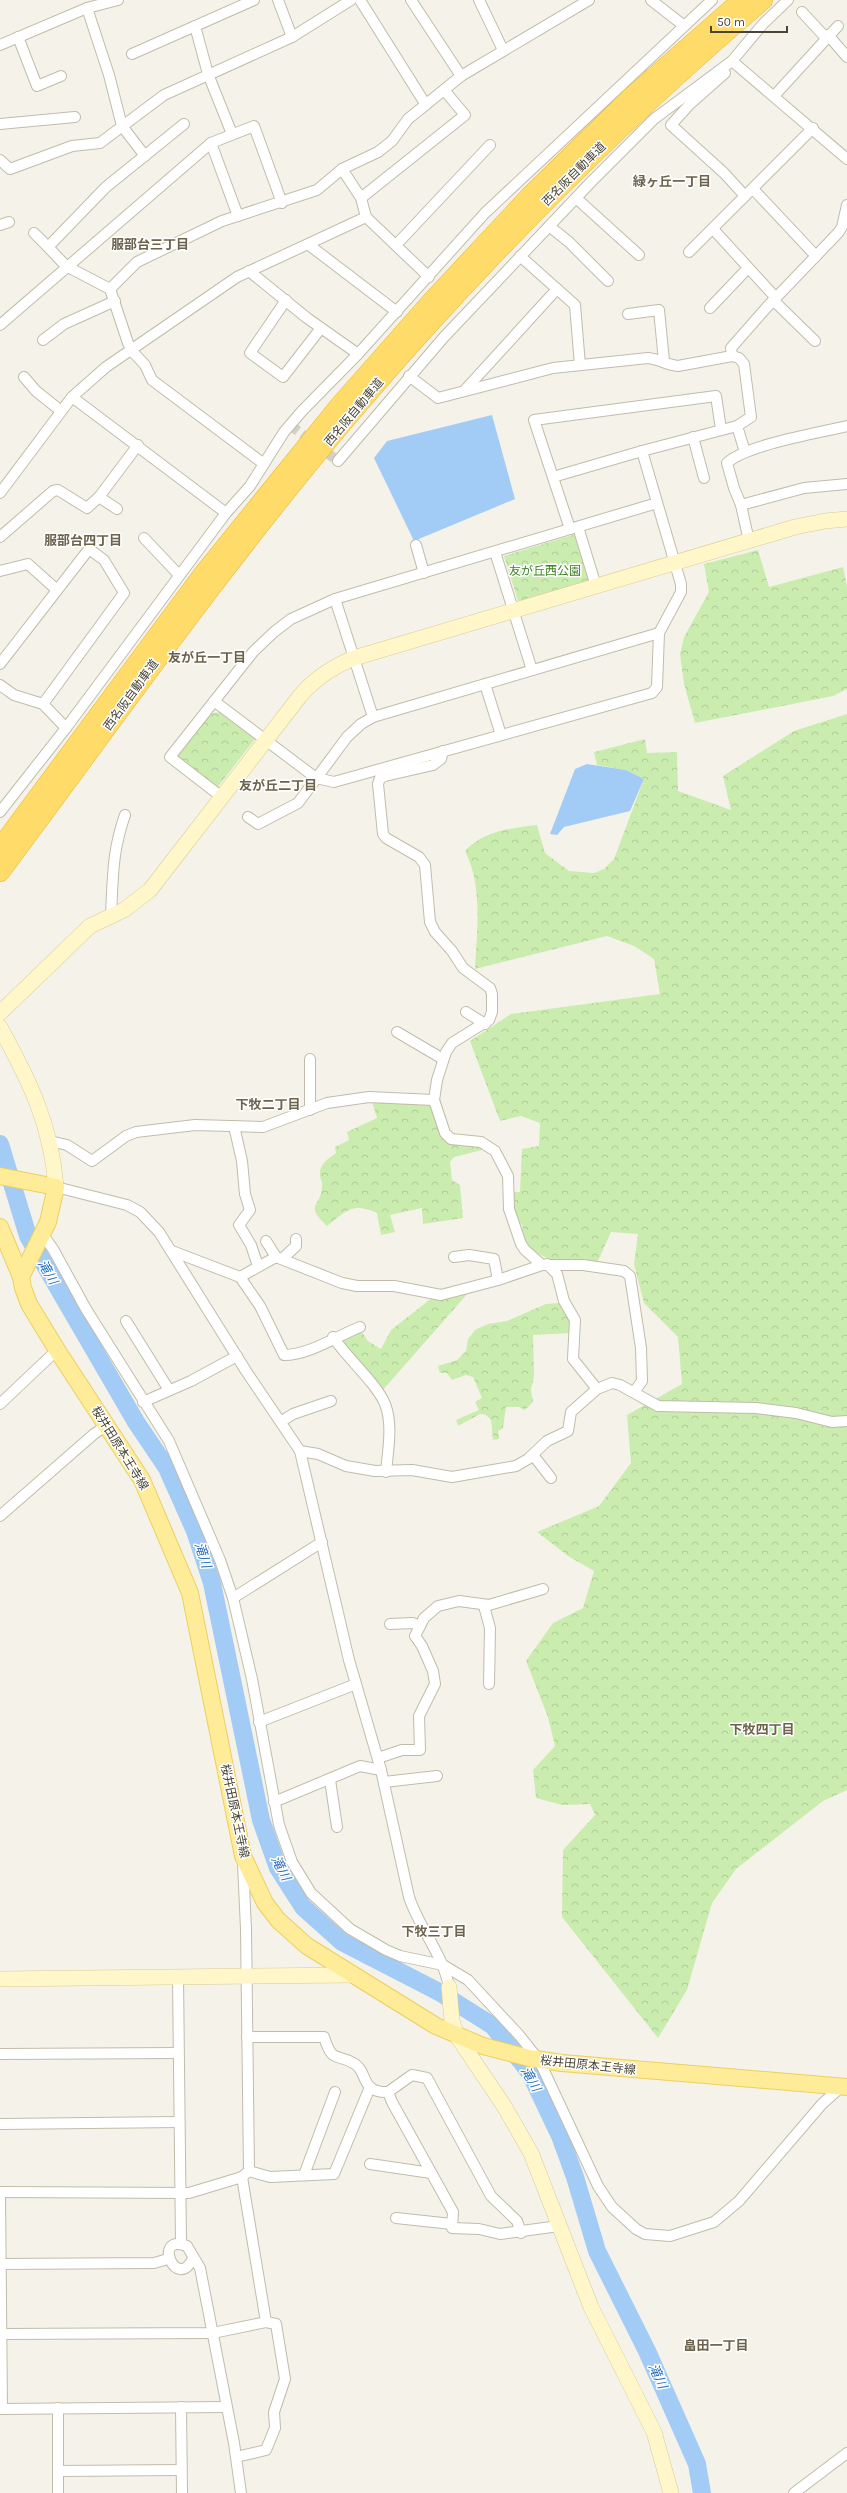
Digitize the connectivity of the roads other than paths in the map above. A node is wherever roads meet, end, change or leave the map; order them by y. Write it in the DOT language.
graph roads {
  1 [pos="118,0"];
  2 [pos="254,0"];
  3 [pos="278,0"];
  4 [pos="351,0"];
  5 [pos="360,0"];
  6 [pos="412,0"];
  7 [pos="479,0"];
  8 [pos="589,0"];
  9 [pos="651,0"];
  10 [pos="712,0"];
  11 [pos="742,0"];
  12 [pos="763,0"];
  13 [pos="788,0"];
  14 [pos="87,8"];
  15 [pos="802,12"];
  16 [pos="683,25"];
  17 [pos="195,26"];
  18 [pos="838,26"];
  19 [pos="18,36"];
  20 [pos="827,36"];
  21 [pos="292,37"];
  22 [pos="0,44"];
  23 [pos="503,50"];
  24 [pos="132,54"];
  25 [pos="847,57"];
  26 [pos="734,62"];
  27 [pos="208,74"];
  28 [pos="61,76"];
  29 [pos="461,76"];
  30 [pos="444,90"];
  31 [pos="775,95"];
  32 [pos="426,105"];
  33 [pos="75,117"];
  34 [pos="0,124"];
  35 [pos="184,124"];
  36 [pos="122,126"];
  37 [pos="812,128"];
  38 [pos="232,134"];
  39 [pos="211,143"];
  40 [pos="490,145"];
  41 [pos="145,156"];
  42 [pos="847,159"];
  43 [pos="0,160"];
  44 [pos="342,169"];
  45 [pos="753,189"];
  46 [pos="745,196"];
  47 [pos="361,198"];
  48 [pos="576,198"];
  49 [pos="282,203"];
  50 [pos="847,205"];
  51 [pos="238,216"];
  52 [pos="366,217"];
  53 [pos="549,226"];
  54 [pos="713,229"];
  55 [pos="34,233"];
  56 [pos="309,245"];
  57 [pos="396,245"];
  58 [pos="48,247"];
  59 [pos="689,252"];
  60 [pos="639,255"];
  61 [pos="520,256"];
  62 [pos="816,256"];
  63 [pos="66,266"];
  64 [pos="748,268"];
  65 [pos="249,271"];
  66 [pos="429,277"];
  67 [pos="608,282"];
  68 [pos="110,289"];
  69 [pos="557,289"];
  70 [pos="774,299"];
  71 [pos="286,300"];
  72 [pos="115,301"];
  73 [pos="710,308"];
  74 [pos="396,312"];
  75 [pos="628,314"];
  76 [pos="0,325"];
  77 [pos="321,328"];
  78 [pos="43,340"];
  79 [pos="815,341"];
  80 [pos="132,351"];
  81 [pos="358,354"];
  82 [pos="732,356"];
  83 [pos="664,361"];
  84 [pos="580,365"];
  85 [pos="409,376"];
  86 [pos="24,377"];
  87 [pos="464,391"];
  88 [pos="72,396"];
  89 [pos="61,411"];
  90 [pos="737,426"];
  91 [pos="847,426"];
  92 [pos="721,429"];
  93 [pos="693,437"];
  94 [pos="138,445"];
  95 [pos="642,451"];
  96 [pos="746,452"];
  97 [pos="338,461"];
  98 [pos="264,464"];
  99 [pos="554,477"];
  100 [pos="704,478"];
  101 [pos="847,484"];
  102 [pos="0,493"];
  103 [pos="99,497"];
  104 [pos="657,504"];
  105 [pos="741,505"];
  106 [pos="116,509"];
  107 [pos="226,513"];
  108 [pos="847,519"];
  109 [pos="574,528"];
  110 [pos="0,537"];
  111 [pos="144,538"];
  112 [pos="749,541"];
  113 [pos="416,545"];
  114 [pos="495,552"];
  115 [pos="675,563"];
  116 [pos="0,572"];
  117 [pos="424,572"];
  118 [pos="179,575"];
  119 [pos="596,586"];
  120 [pos="57,590"];
  121 [pos="335,599"];
  122 [pos="513,611"];
  123 [pos="659,633"];
  124 [pos="354,658"];
  125 [pos="0,664"];
  126 [pos="532,670"];
  127 [pos="485,684"];
  128 [pos="0,685"];
  129 [pos="214,701"];
  130 [pos="43,704"];
  131 [pos="372,717"];
  132 [pos="66,728"];
  133 [pos="501,735"];
  134 [pos="265,741"];
  135 [pos="443,751"];
  136 [pos="316,778"];
  137 [pos="223,798"];
  138 [pos="0,812"];
  139 [pos="125,815"];
  140 [pos="248,817"];
  141 [pos="0,848"];
  142 [pos="0,872"];
  143 [pos="111,915"];
  144 [pos="466,1012"];
  145 [pos="0,1013"];
  146 [pos="485,1024"];
  147 [pos="0,1027"];
  148 [pos="397,1032"];
  149 [pos="310,1059"];
  150 [pos="443,1059"];
  151 [pos="434,1100"];
  152 [pos="310,1110"];
  153 [pos="234,1126"];
  154 [pos="50,1141"];
  155 [pos="0,1176"];
  156 [pos="56,1187"];
  157 [pos="0,1227"];
  158 [pos="43,1236"];
  159 [pos="296,1239"];
  160 [pos="266,1241"];
  161 [pos="172,1251"];
  162 [pos="454,1257"];
  163 [pos="279,1258"];
  164 [pos="545,1264"];
  165 [pos="258,1266"];
  166 [pos="23,1270"];
  167 [pos="240,1277"];
  168 [pos="498,1280"];
  169 [pos="126,1321"];
  170 [pos="360,1327"];
  171 [pos="333,1338"];
  172 [pos="57,1350"];
  173 [pos="236,1356"];
  174 [pos="597,1389"];
  175 [pos="169,1390"];
  176 [pos="634,1392"];
  177 [pos="331,1401"];
  178 [pos="143,1402"];
  179 [pos="0,1404"];
  180 [pos="282,1421"];
  181 [pos="847,1421"];
  182 [pos="107,1425"];
  183 [pos="300,1450"];
  184 [pos="533,1455"];
  185 [pos="386,1472"];
  186 [pos="551,1478"];
  187 [pos="0,1516"];
  188 [pos="322,1542"];
  189 [pos="543,1589"];
  190 [pos="233,1598"];
  191 [pos="484,1606"];
  192 [pos="390,1624"];
  193 [pos="420,1626"];
  194 [pos="356,1684"];
  195 [pos="489,1684"];
  196 [pos="259,1722"];
  197 [pos="378,1758"];
  198 [pos="381,1770"];
  199 [pos="437,1776"];
  200 [pos="330,1780"];
  201 [pos="384,1782"];
  202 [pos="274,1802"];
  203 [pos="337,1827"];
  204 [pos="243,1856"];
  205 [pos="443,1965"];
  206 [pos="352,1975"];
  207 [pos="178,1977"];
  208 [pos="246,1977"];
  209 [pos="0,1979"];
  210 [pos="449,1986"];
  211 [pos="454,2029"];
  212 [pos="247,2037"];
  213 [pos="178,2053"];
  214 [pos="0,2054"];
  215 [pos="534,2059"];
  216 [pos="370,2087"];
  217 [pos="844,2087"];
  218 [pos="336,2092"];
  219 [pos="388,2092"];
  220 [pos="179,2122"];
  221 [pos="0,2124"];
  222 [pos="370,2164"];
  223 [pos="431,2173"];
  224 [pos="245,2174"];
  225 [pos="304,2175"];
  226 [pos="0,2193"];
  227 [pos="180,2193"];
  228 [pos="396,2218"];
  229 [pos="452,2224"];
  230 [pos="559,2226"];
  231 [pos="521,2232"];
  232 [pos="181,2243"];
  233 [pos="192,2258"];
  234 [pos="168,2259"];
  235 [pos="0,2264"];
  236 [pos="266,2322"];
  237 [pos="212,2333"];
  238 [pos="1,2334"];
  239 [pos="180,2407"];
  240 [pos="226,2407"];
  241 [pos="58,2408"];
  242 [pos="1,2409"];
  243 [pos="847,2453"];
  244 [pos="236,2457"];
  245 [pos="181,2470"];
  246 [pos="58,2471"];
  247 [pos="58,2493"];
  248 [pos="182,2493"];
  249 [pos="241,2493"];
  250 [pos="670,2493"];
  251 [pos="794,2493"];
  1 -- 14 [label="street"];
  2 -- 17 [label="street"];
  3 -- 21 [label="street"];
  4 -- 21 [label="street"];
  5 -- 32 [label="street"];
  6 -- 29 [label="street"];
  7 -- 23 [label="street"];
  8 -- 23 [label="street"];
  9 -- 16 [label="street"];
  10 -- 16 [label="street"];
  11 -- 141 [label="highway, 西名阪自動車道"];
  12 -- 142 [label="highway, 西名阪自動車道"];
  13 -- 26 [label="street"];
  14 -- 19 [label="street"];
  14 -- 36 [label="street"];
  15 -- 20 [label="street"];
  16 -- 66 [label="street"];
  17 -- 24 [label="street"];
  17 -- 27 [label="street"];
  18 -- 20 [label="street"];
  19 -- 22 [label="street"];
  19 -- 28 [label="street"];
  20 -- 25 [label="street"];
  20 -- 31 [label="street"];
  21 -- 27 [label="street"];
  23 -- 29 [label="street"];
  26 -- 31 [label="street"];
  26 -- 46 [label="street"];
  26 -- 48 [label="street"];
  27 -- 36 [label="street"];
  27 -- 38 [label="street"];
  29 -- 30 [label="street"];
  30 -- 32 [label="street"];
  30 -- 47 [label="street"];
  31 -- 37 [label="street"];
  32 -- 44 [label="street"];
  33 -- 34 [label="street"];
  35 -- 41 [label="street"];
  36 -- 41 [label="street"];
  36 -- 43 [label="street"];
  37 -- 42 [label="street"];
  37 -- 45 [label="street"];
  38 -- 39 [label="street"];
  38 -- 49 [label="street"];
  39 -- 51 [label="street"];
  39 -- 63 [label="street"];
  40 -- 57 [label="street"];
  41 -- 58 [label="street"];
  44 -- 47 [label="street"];
  44 -- 49 [label="street"];
  45 -- 46 [label="street"];
  45 -- 62 [label="street"];
  46 -- 54 [label="street"];
  47 -- 52 [label="street"];
  48 -- 53 [label="street"];
  48 -- 60 [label="street"];
  49 -- 51 [label="street"];
  50 -- 62 [label="street"];
  51 -- 68 [label="street"];
  52 -- 56 [label="street"];
  52 -- 57 [label="street"];
  53 -- 61 [label="street"];
  53 -- 67 [label="street"];
  54 -- 59 [label="street"];
  54 -- 64 [label="street"];
  55 -- 58 [label="street"];
  56 -- 65 [label="street"];
  56 -- 74 [label="street"];
  57 -- 66 [label="street"];
  58 -- 63 [label="street"];
  61 -- 69 [label="street"];
  61 -- 85 [label="street"];
  62 -- 70 [label="street"];
  63 -- 68 [label="street"];
  63 -- 76 [label="street"];
  64 -- 70 [label="street"];
  64 -- 73 [label="street"];
  65 -- 71 [label="street"];
  65 -- 80 [label="street"];
  66 -- 74 [label="street"];
  68 -- 72 [label="street"];
  69 -- 84 [label="street"];
  69 -- 87 [label="street"];
  70 -- 79 [label="street"];
  70 -- 82 [label="street"];
  71 -- 77 [label="street"];
  71 -- 77 [label="street"];
  72 -- 78 [label="street"];
  72 -- 80 [label="street"];
  74 -- 81 [label="street"];
  75 -- 83 [label="street"];
  77 -- 81 [label="street"];
  80 -- 88 [label="street"];
  80 -- 98 [label="street"];
  81 -- 98 [label="street"];
  82 -- 83 [label="street"];
  82 -- 90 [label="street"];
  83 -- 84 [label="street"];
  84 -- 87 [label="street"];
  85 -- 87 [label="street"];
  85 -- 97 [label="street"];
  86 -- 89 [label="street"];
  88 -- 89 [label="street"];
  88 -- 94 [label="street"];
  89 -- 102 [label="street"];
  90 -- 92 [label="street"];
  90 -- 96 [label="street"];
  91 -- 96 [label="street"];
  92 -- 93 [label="street"];
  92 -- 99 [label="street"];
  93 -- 95 [label="street"];
  93 -- 100 [label="street"];
  94 -- 103 [label="street"];
  94 -- 107 [label="street"];
  95 -- 99 [label="street"];
  95 -- 104 [label="street"];
  96 -- 105 [label="street"];
  98 -- 107 [label="street"];
  99 -- 109 [label="street"];
  101 -- 105 [label="street"];
  103 -- 106 [label="street"];
  103 -- 110 [label="street"];
  104 -- 109 [label="street"];
  104 -- 115 [label="street"];
  105 -- 112 [label="street"];
  107 -- 118 [label="street"];
  108 -- 112 [label="street"];
  109 -- 114 [label="street"];
  109 -- 119 [label="street"];
  111 -- 118 [label="street"];
  112 -- 115 [label="street"];
  113 -- 117 [label="street"];
  114 -- 117 [label="street"];
  114 -- 122 [label="street"];
  115 -- 119 [label="street"];
  115 -- 123 [label="street"];
  116 -- 120 [label="street"];
  117 -- 121 [label="street"];
  118 -- 132 [label="street"];
  119 -- 122 [label="street"];
  120 -- 125 [label="street"];
  120 -- 130 [label="street"];
  121 -- 124 [label="street"];
  121 -- 129 [label="street"];
  122 -- 124 [label="street"];
  122 -- 126 [label="street"];
  123 -- 126 [label="street"];
  123 -- 133 [label="street"];
  124 -- 131 [label="street"];
  124 -- 134 [label="street"];
  126 -- 127 [label="street"];
  127 -- 131 [label="street"];
  127 -- 133 [label="street"];
  128 -- 130 [label="street"];
  129 -- 134 [label="street"];
  129 -- 137 [label="street"];
  130 -- 132 [label="street"];
  131 -- 136 [label="street"];
  132 -- 138 [label="street"];
  133 -- 135 [label="street"];
  134 -- 136 [label="street"];
  134 -- 137 [label="street"];
  135 -- 136 [label="street"];
  135 -- 146 [label="street"];
  136 -- 140 [label="street"];
  137 -- 143 [label="street"];
  139 -- 143 [label="street"];
  143 -- 145 [label="street"];
  144 -- 146 [label="street"];
  146 -- 150 [label="street"];
  147 -- 154 [label="street"];
  148 -- 150 [label="street"];
  149 -- 152 [label="street"];
  150 -- 151 [label="street"];
  151 -- 152 [label="street"];
  151 -- 164 [label="street"];
  152 -- 153 [label="street"];
  153 -- 154 [label="street"];
  153 -- 165 [label="street"];
  154 -- 156 [label="street"];
  155 -- 156 [label="main road"];
  156 -- 158 [label="main road"];
  156 -- 161 [label="street"];
  157 -- 166 [label="main road, 桜井田原本王寺線"];
  158 -- 166 [label="main road"];
  158 -- 178 [label="street"];
  159 -- 163 [label="street"];
  160 -- 163 [label="street"];
  161 -- 167 [label="street"];
  161 -- 173 [label="street"];
  162 -- 168 [label="street"];
  163 -- 165 [label="street"];
  163 -- 168 [label="street"];
  164 -- 168 [label="street"];
  164 -- 174 [label="street"];
  164 -- 176 [label="street"];
  165 -- 167 [label="street"];
  166 -- 172 [label="main road, 桜井田原本王寺線"];
  167 -- 171 [label="street"];
  169 -- 175 [label="street"];
  170 -- 171 [label="street"];
  171 -- 185 [label="street"];
  172 -- 179 [label="street"];
  172 -- 182 [label="main road, 桜井田原本王寺線"];
  173 -- 175 [label="street"];
  173 -- 180 [label="street"];
  174 -- 176 [label="street"];
  174 -- 184 [label="street"];
  175 -- 178 [label="street"];
  176 -- 181 [label="street"];
  177 -- 180 [label="street"];
  178 -- 190 [label="street"];
  180 -- 183 [label="street"];
  182 -- 187 [label="street"];
  182 -- 204 [label="main road, 桜井田原本王寺線"];
  183 -- 185 [label="street"];
  183 -- 188 [label="street"];
  184 -- 185 [label="street"];
  184 -- 186 [label="street"];
  188 -- 190 [label="street"];
  188 -- 194 [label="street"];
  189 -- 191 [label="street"];
  190 -- 196 [label="street"];
  191 -- 193 [label="street"];
  191 -- 195 [label="street"];
  192 -- 193 [label="street"];
  193 -- 197 [label="street"];
  194 -- 196 [label="street"];
  194 -- 197 [label="street"];
  196 -- 202 [label="street"];
  197 -- 198 [label="street"];
  198 -- 200 [label="street"];
  198 -- 201 [label="street"];
  199 -- 201 [label="street"];
  200 -- 202 [label="street"];
  200 -- 203 [label="street"];
  201 -- 205 [label="street"];
  202 -- 205 [label="street"];
  204 -- 206 [label="main road, 桜井田原本王寺線"];
  204 -- 208 [label="street"];
  205 -- 210 [label="street"];
  205 -- 215 [label="street"];
  206 -- 208 [label="street"];
  206 -- 211 [label="main road, 桜井田原本王寺線"];
  207 -- 208 [label="street"];
  207 -- 209 [label="street"];
  207 -- 213 [label="street"];
  208 -- 212 [label="street"];
  210 -- 211 [label="street"];
  211 -- 215 [label="main road, 桜井田原本王寺線"];
  211 -- 230 [label="street"];
  212 -- 216 [label="street"];
  212 -- 224 [label="street"];
  213 -- 214 [label="street"];
  213 -- 220 [label="street"];
  215 -- 217 [label="main road, 桜井田原本王寺線"];
  215 -- 217 [label="street"];
  216 -- 219 [label="street"];
  216 -- 225 [label="street"];
  218 -- 225 [label="street"];
  219 -- 223 [label="street"];
  219 -- 231 [label="street"];
  220 -- 221 [label="street"];
  220 -- 227 [label="street"];
  222 -- 223 [label="street"];
  223 -- 229 [label="street"];
  224 -- 225 [label="street"];
  224 -- 227 [label="street"];
  224 -- 236 [label="street"];
  226 -- 227 [label="street"];
  226 -- 235 [label="street"];
  227 -- 232 [label="street"];
  228 -- 229 [label="street"];
  229 -- 231 [label="street"];
  230 -- 231 [label="street"];
  230 -- 250 [label="street"];
  232 -- 233 [label="street"];
  232 -- 234 [label="street"];
  233 -- 234 [label="street"];
  233 -- 237 [label="street"];
  234 -- 235 [label="street"];
  235 -- 238 [label="street"];
  236 -- 237 [label="street"];
  236 -- 244 [label="street"];
  237 -- 238 [label="street"];
  237 -- 240 [label="street"];
  238 -- 242 [label="street"];
  239 -- 240 [label="street"];
  239 -- 241 [label="street"];
  239 -- 245 [label="street"];
  240 -- 244 [label="street"];
  241 -- 242 [label="street"];
  241 -- 246 [label="street"];
  243 -- 251 [label="street"];
  244 -- 249 [label="street"];
  245 -- 246 [label="street"];
  245 -- 248 [label="street"];
  246 -- 247 [label="street"];
}
